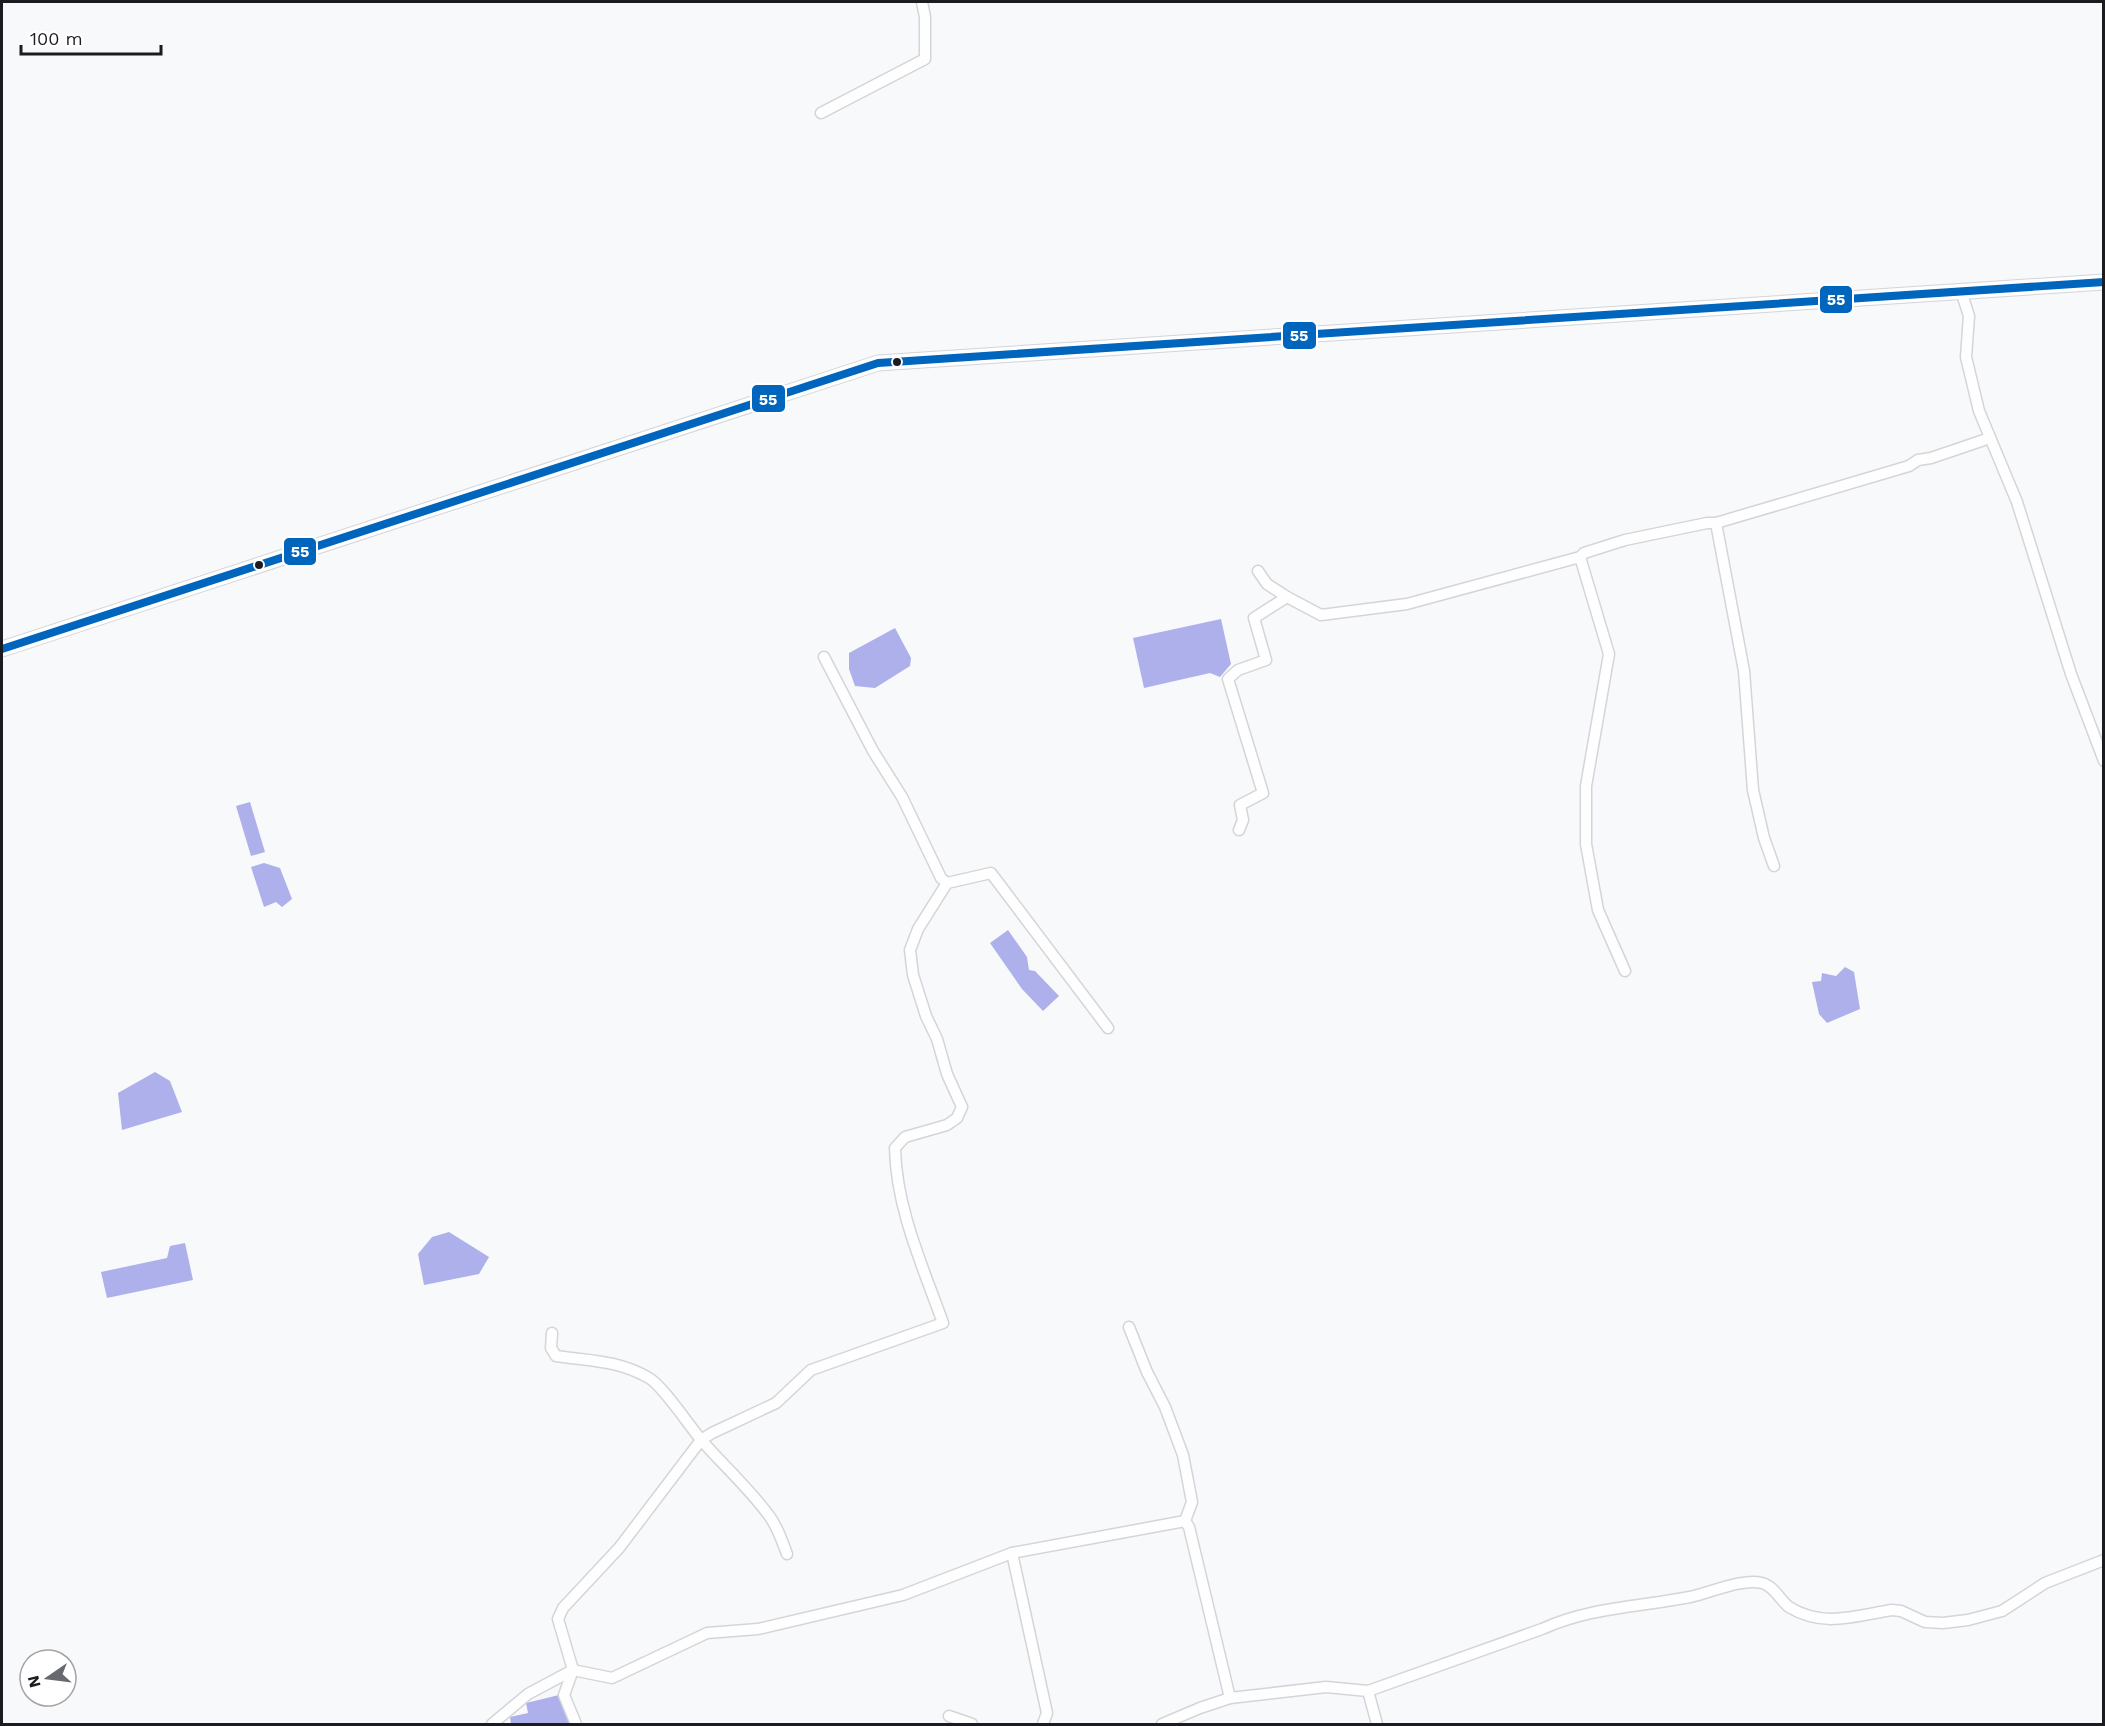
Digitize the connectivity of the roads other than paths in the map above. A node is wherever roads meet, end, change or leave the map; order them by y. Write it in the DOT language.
graph roads {
  1 [pos="922,2"];
  2 [pos="821,113"];
  3 [pos="2103,282"];
  4 [pos="1962,291"];
  5 [pos="1984,440"];
  6 [pos="1716,523"];
  7 [pos="1580,557"];
  8 [pos="1258,571"];
  9 [pos="1287,597"];
  10 [pos="2,649"];
  11 [pos="824,657"];
  12 [pos="2103,761"];
  13 [pos="1239,830"];
  14 [pos="1774,866"];
  15 [pos="947,883"];
  16 [pos="1625,971"];
  17 [pos="1108,1029"];
  18 [pos="1129,1327"];
  19 [pos="552,1333"];
  20 [pos="701,1440"];
  21 [pos="1185,1521"];
  22 [pos="1012,1552"];
  23 [pos="787,1554"];
  24 [pos="2103,1560"];
  25 [pos="573,1670"];
  26 [pos="1368,1691"];
  27 [pos="1230,1698"];
  28 [pos="949,1716"];
  29 [pos="492,1725"];
  30 [pos="576,1725"];
  31 [pos="972,1725"];
  32 [pos="1043,1725"];
  33 [pos="1162,1725"];
  34 [pos="1377,1725"];
  1 -- 2 [label="street"];
  3 -- 4 [label="main road"];
  4 -- 10 [label="main road"];
  4 -- 12 [label="street"];
  5 -- 6 [label="street"];
  6 -- 7 [label="street"];
  6 -- 14 [label="street"];
  7 -- 9 [label="street"];
  7 -- 16 [label="street"];
  8 -- 9 [label="street"];
  9 -- 13 [label="street"];
  11 -- 15 [label="street"];
  15 -- 17 [label="street"];
  15 -- 20 [label="street"];
  18 -- 21 [label="street"];
  19 -- 20 [label="street"];
  20 -- 23 [label="street"];
  20 -- 25 [label="street"];
  21 -- 22 [label="street"];
  21 -- 27 [label="street"];
  22 -- 25 [label="street"];
  22 -- 32 [label="street"];
  24 -- 26 [label="street"];
  25 -- 29 [label="street"];
  25 -- 30 [label="street"];
  26 -- 27 [label="street"];
  26 -- 34 [label="street"];
  27 -- 33 [label="street"];
  28 -- 31 [label="street"];
}
